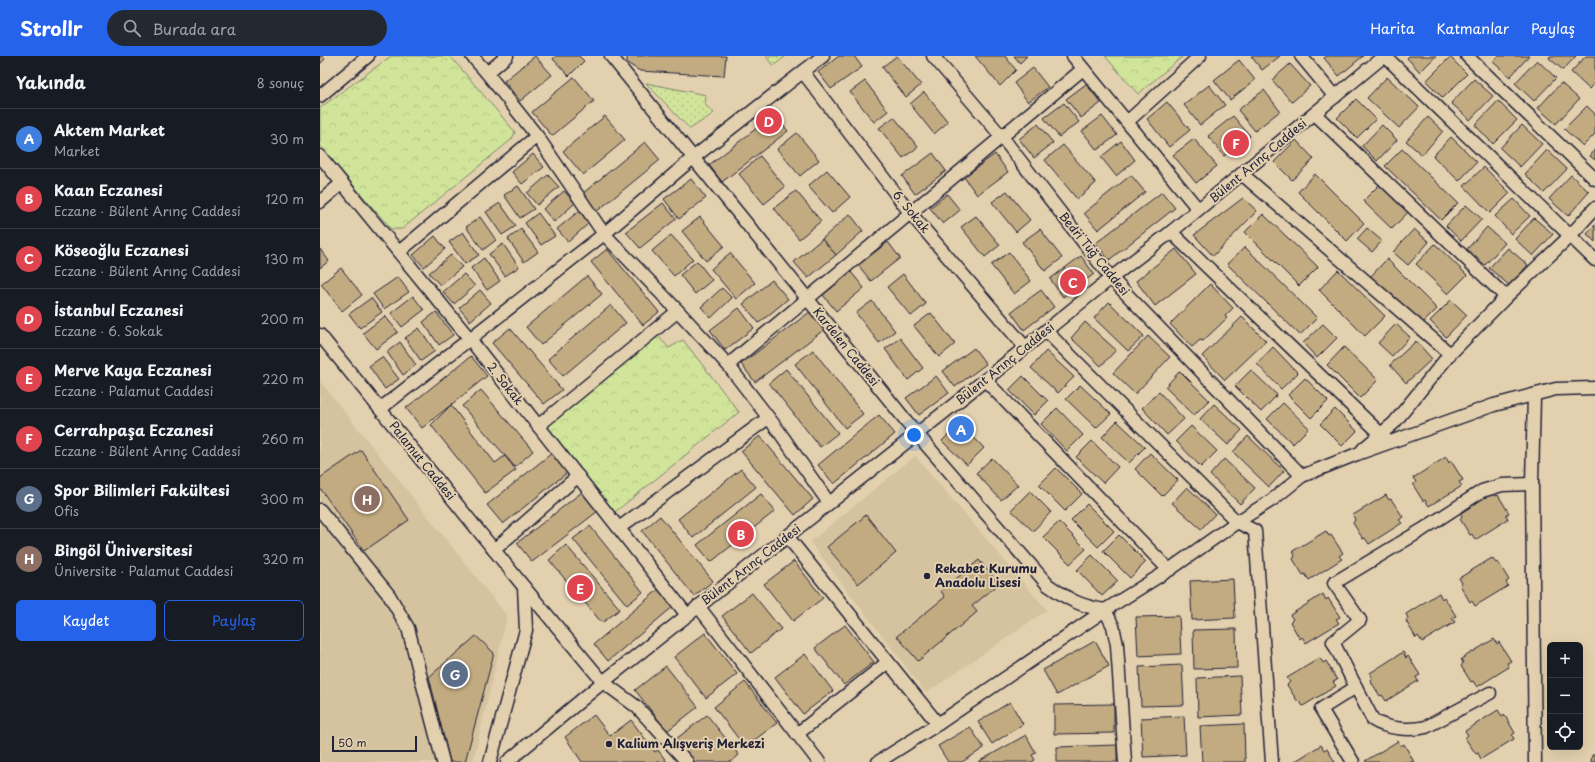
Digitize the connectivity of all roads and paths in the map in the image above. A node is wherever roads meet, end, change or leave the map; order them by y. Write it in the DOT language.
graph roads {
  1 [pos="368,56"];
  2 [pos="472,56"];
  3 [pos="507,56"];
  4 [pos="611,56"];
  5 [pos="823,56"];
  6 [pos="933,56"];
  7 [pos="1073,56"];
  8 [pos="1200,56"];
  9 [pos="1301,56"];
  10 [pos="1385,56"];
  11 [pos="1467,56"];
  12 [pos="1083,69"];
  13 [pos="804,72"];
  14 [pos="487,73"];
  15 [pos="320,96"];
  16 [pos="1335,97"];
  17 [pos="1315,114"];
  18 [pos="1127,122"];
  19 [pos="537,136"];
  20 [pos="1002,137"];
  21 [pos="320,156"];
  22 [pos="693,158"];
  23 [pos="1242,174"];
  24 [pos="1595,179"];
  25 [pos="342,183"];
  26 [pos="320,202"];
  27 [pos="1595,208"];
  28 [pos="1198,210"];
  29 [pos="911,214"];
  30 [pos="1171,232"];
  31 [pos="604,234"];
  32 [pos="1570,236"];
  33 [pos="399,252"];
  34 [pos="1595,260"];
  35 [pos="1111,278"];
  36 [pos="1506,297"];
  37 [pos="808,300"];
  38 [pos="678,311"];
  39 [pos="1046,331"];
  40 [pos="320,335"];
  41 [pos="469,338"];
  42 [pos="1025,348"];
  43 [pos="1450,354"];
  44 [pos="728,365"];
  45 [pos="985,380"];
  46 [pos="1595,388"];
  47 [pos="1534,395"];
  48 [pos="380,409"];
  49 [pos="768,418"];
  50 [pos="538,426"];
  51 [pos="916,433"];
  52 [pos="1380,434"];
  53 [pos="1391,442"];
  54 [pos="1357,454"];
  55 [pos="578,476"];
  56 [pos="1302,476"];
  57 [pos="1532,484"];
  58 [pos="829,503"];
  59 [pos="320,510"];
  60 [pos="1237,522"];
  61 [pos="619,528"];
  62 [pos="786,536"];
  63 [pos="494,550"];
  64 [pos="1169,570"];
  65 [pos="524,587"];
  66 [pos="698,606"];
  67 [pos="1105,610"];
  68 [pos="687,615"];
  69 [pos="888,662"];
  70 [pos="603,682"];
  71 [pos="1356,687"];
  72 [pos="1490,693"];
  73 [pos="938,724"];
  74 [pos="797,734"];
  75 [pos="516,757"];
  76 [pos="443,762"];
  77 [pos="490,762"];
  78 [pos="507,762"];
  79 [pos="687,762"];
  80 [pos="819,762"];
  81 [pos="878,762"];
  82 [pos="1125,762"];
  83 [pos="1272,762"];
  84 [pos="1353,762"];
  85 [pos="1535,762"];
  1 -- 15 [label="street"];
  2 -- 14 [label="street"];
  3 -- 14 [label="street"];
  4 -- 22 [label="street, Kardelen Caddesi"];
  5 -- 13 [label="street"];
  6 -- 20 [label="street, Bedri Tuğ Caddesi"];
  7 -- 12 [label="street"];
  8 -- 18 [label="street"];
  9 -- 16 [label="street"];
  10 -- 16 [label="street, Bülent Arınç Caddesi"];
  10 -- 32 [label="street"];
  11 -- 24 [label="street"];
  12 -- 18 [label="street"];
  12 -- 20 [label="street"];
  13 -- 22 [label="street"];
  13 -- 29 [label="street, 6. Sokak"];
  14 -- 19 [label="street"];
  16 -- 17 [label="street, Bülent Arınç Caddesi"];
  17 -- 23 [label="street, Bülent Arınç Caddesi"];
  17 -- 36 [label="street"];
  18 -- 28 [label="street"];
  19 -- 31 [label="street"];
  19 -- 33 [label="street"];
  20 -- 29 [label="street"];
  20 -- 35 [label="street, Bedri Tuğ Caddesi"];
  21 -- 25 [label="street, 2. Sokak"];
  22 -- 31 [label="street"];
  22 -- 37 [label="street, Kardelen Caddesi"];
  23 -- 28 [label="street, Bülent Arınç Caddesi"];
  23 -- 43 [label="street"];
  25 -- 26 [label="street"];
  25 -- 33 [label="street, 2. Sokak"];
  27 -- 32 [label="street"];
  28 -- 30 [label="street, Bülent Arınç Caddesi"];
  29 -- 37 [label="street"];
  29 -- 42 [label="street, 6. Sokak"];
  30 -- 35 [label="street, Bülent Arınç Caddesi"];
  30 -- 52 [label="street"];
  31 -- 38 [label="street"];
  31 -- 41 [label="street"];
  32 -- 34 [label="street"];
  32 -- 36 [label="street"];
  33 -- 41 [label="street, 2. Sokak"];
  35 -- 39 [label="street, Bülent Arınç Caddesi"];
  35 -- 56 [label="street, Bedri Tuğ Caddesi"];
  36 -- 43 [label="street"];
  37 -- 44 [label="street"];
  37 -- 51 [label="street, Kardelen Caddesi"];
  38 -- 44 [label="street"];
  38 -- 50 [label="street"];
  39 -- 42 [label="street, Bülent Arınç Caddesi"];
  39 -- 60 [label="street"];
  40 -- 48 [label="street, Palamut Caddesi"];
  41 -- 48 [label="street"];
  41 -- 50 [label="street, 2. Sokak"];
  42 -- 45 [label="street, Bülent Arınç Caddesi"];
  43 -- 52 [label="street"];
  44 -- 49 [label="street"];
  45 -- 51 [label="street, Bülent Arınç Caddesi"];
  45 -- 64 [label="street"];
  46 -- 47 [label="street"];
  47 -- 53 [label="street"];
  47 -- 57 [label="street"];
  48 -- 63 [label="street, Palamut Caddesi"];
  49 -- 58 [label="street"];
  49 -- 61 [label="street"];
  50 -- 55 [label="street, 2. Sokak"];
  51 -- 58 [label="street, Bülent Arınç Caddesi"];
  51 -- 67 [label="street, Kardelen Caddesi"];
  52 -- 53 [label="street"];
  52 -- 54 [label="street"];
  53 -- 54 [label="street"];
  54 -- 56 [label="street"];
  55 -- 61 [label="street, 2. Sokak"];
  55 -- 63 [label="street"];
  56 -- 60 [label="street"];
  57 -- 71 [label="street"];
  57 -- 85 [label="street"];
  58 -- 62 [label="street, Bülent Arınç Caddesi"];
  59 -- 76 [label="street"];
  60 -- 64 [label="street"];
  60 -- 83 [label="street"];
  61 -- 68 [label="street, 2. Sokak"];
  62 -- 66 [label="street, Bülent Arınç Caddesi"];
  62 -- 69 [label="street"];
  63 -- 65 [label="street, Palamut Caddesi"];
  64 -- 67 [label="street"];
  65 -- 70 [label="street, Palamut Caddesi"];
  65 -- 77 [label="street"];
  66 -- 68 [label="street, Bülent Arınç Caddesi"];
  66 -- 74 [label="street"];
  67 -- 73 [label="street"];
  67 -- 82 [label="street"];
  68 -- 70 [label="street, Bülent Arınç Caddesi"];
  69 -- 73 [label="street"];
  69 -- 74 [label="street"];
  70 -- 75 [label="street, Bülent Arınç Caddesi"];
  70 -- 79 [label="street, Palamut Caddesi"];
  71 -- 72 [label="street"];
  71 -- 84 [label="street"];
  73 -- 81 [label="street"];
  74 -- 80 [label="street"];
  75 -- 78 [label="street, Bülent Arınç Caddesi"];
}
